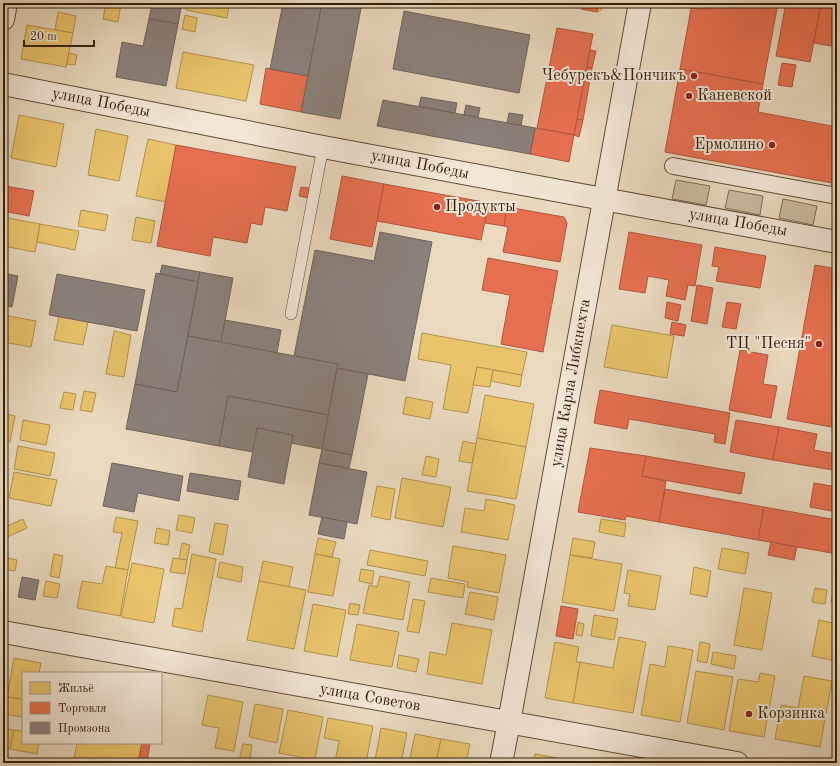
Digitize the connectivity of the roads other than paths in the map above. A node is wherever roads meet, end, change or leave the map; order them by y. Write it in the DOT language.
graph roads {
  1 [pos="6,3"];
  2 [pos="640,3"];
  3 [pos="3,19"];
  4 [pos="3,84"];
  5 [pos="323,147"];
  6 [pos="672,166"];
  7 [pos="837,196"];
  8 [pos="605,199"];
  9 [pos="837,242"];
  10 [pos="291,314"];
  11 [pos="3,632"];
  12 [pos="509,722"];
  13 [pos="501,763"];
  14 [pos="737,763"];
  1 -- 3 [label="street"];
  2 -- 8 [label="street, улица Карла Либкнехта"];
  4 -- 5 [label="street, улица Победы"];
  5 -- 8 [label="street, улица Победы"];
  5 -- 10 [label="lane"];
  6 -- 7 [label="street"];
  8 -- 9 [label="street, улица Победы"];
  8 -- 12 [label="street, улица Карла Либкнехта"];
  11 -- 12 [label="street, улица Советов"];
  12 -- 13 [label="street, улица Карла Либкнехта"];
  12 -- 14 [label="street, улица Советов"];
}
